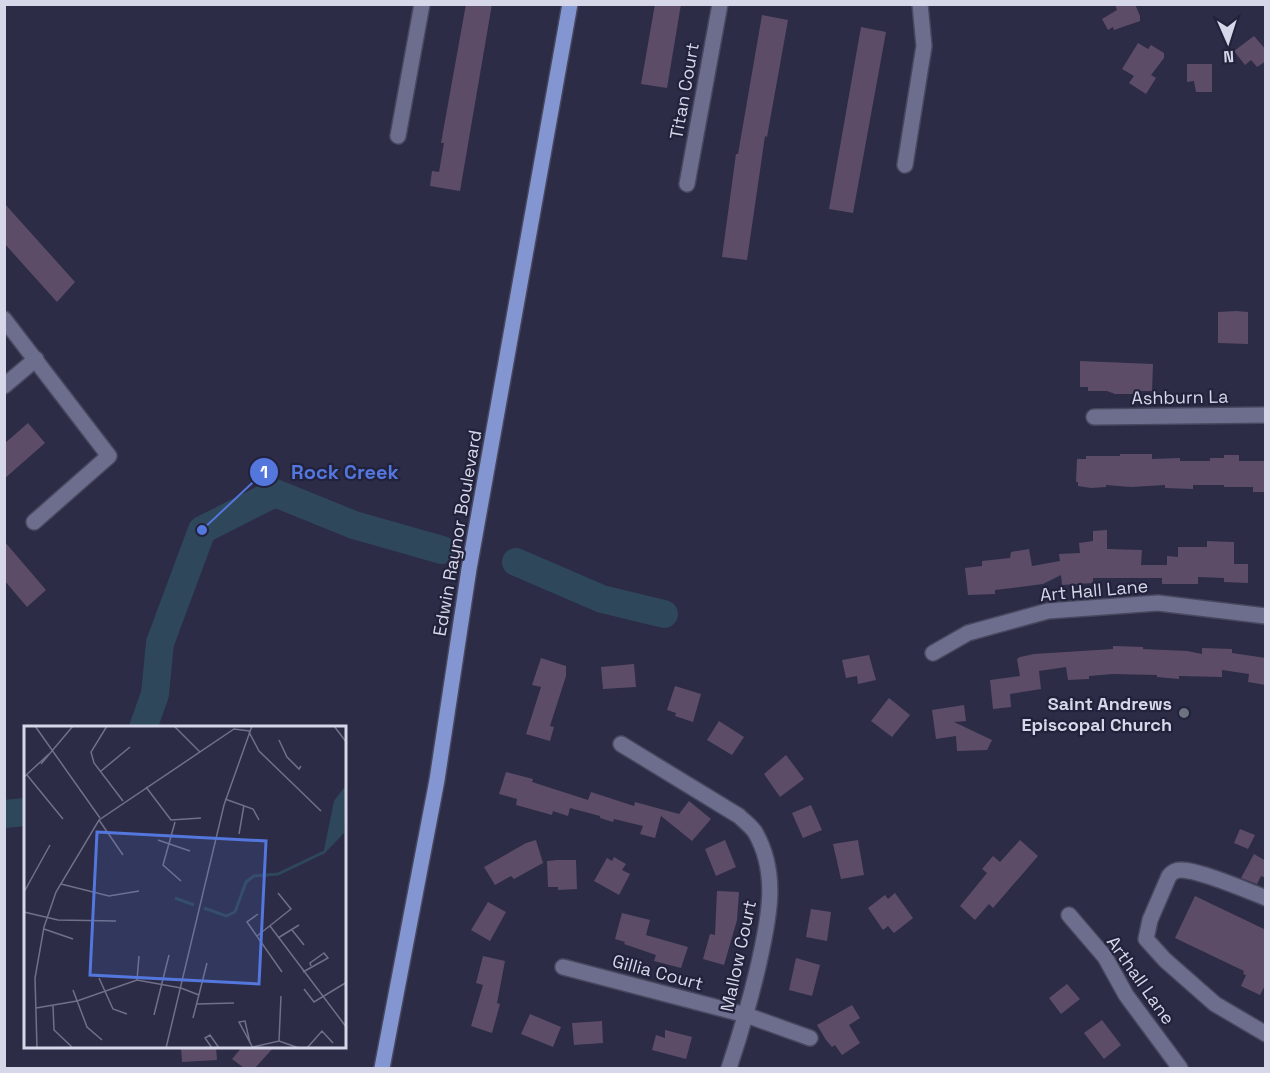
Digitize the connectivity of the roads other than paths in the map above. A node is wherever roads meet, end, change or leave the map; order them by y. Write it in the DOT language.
graph roads {
  1 [pos="422,4"];
  2 [pos="570,4"];
  3 [pos="720,4"];
  4 [pos="920,4"];
  5 [pos="398,136"];
  6 [pos="905,165"];
  7 [pos="687,184"];
  8 [pos="4,319"];
  9 [pos="36,359"];
  10 [pos="4,386"];
  11 [pos="1266,415"];
  12 [pos="1094,417"];
  13 [pos="34,522"];
  14 [pos="1266,616"];
  15 [pos="933,653"];
  16 [pos="621,744"];
  17 [pos="1266,898"];
  18 [pos="1069,915"];
  19 [pos="563,967"];
  20 [pos="746,1015"];
  21 [pos="1266,1034"];
  22 [pos="810,1038"];
  23 [pos="382,1068"];
  24 [pos="729,1068"];
  25 [pos="1180,1068"];
  1 -- 5 [label="street"];
  2 -- 23 [label="main road, Edwin Raynor Boulevard"];
  3 -- 7 [label="street, Titan Court"];
  4 -- 6 [label="street"];
  8 -- 9 [label="street"];
  9 -- 10 [label="street"];
  9 -- 13 [label="street"];
  11 -- 12 [label="street, Ashburn La"];
  14 -- 15 [label="street, Art Hall Lane"];
  16 -- 20 [label="street, Mallow Court"];
  17 -- 21 [label="street"];
  18 -- 25 [label="street, Arthall Lane"];
  19 -- 20 [label="street, Gillia Court"];
  20 -- 22 [label="street, Gillia Court"];
  20 -- 24 [label="street, Mallow Court"];
}
